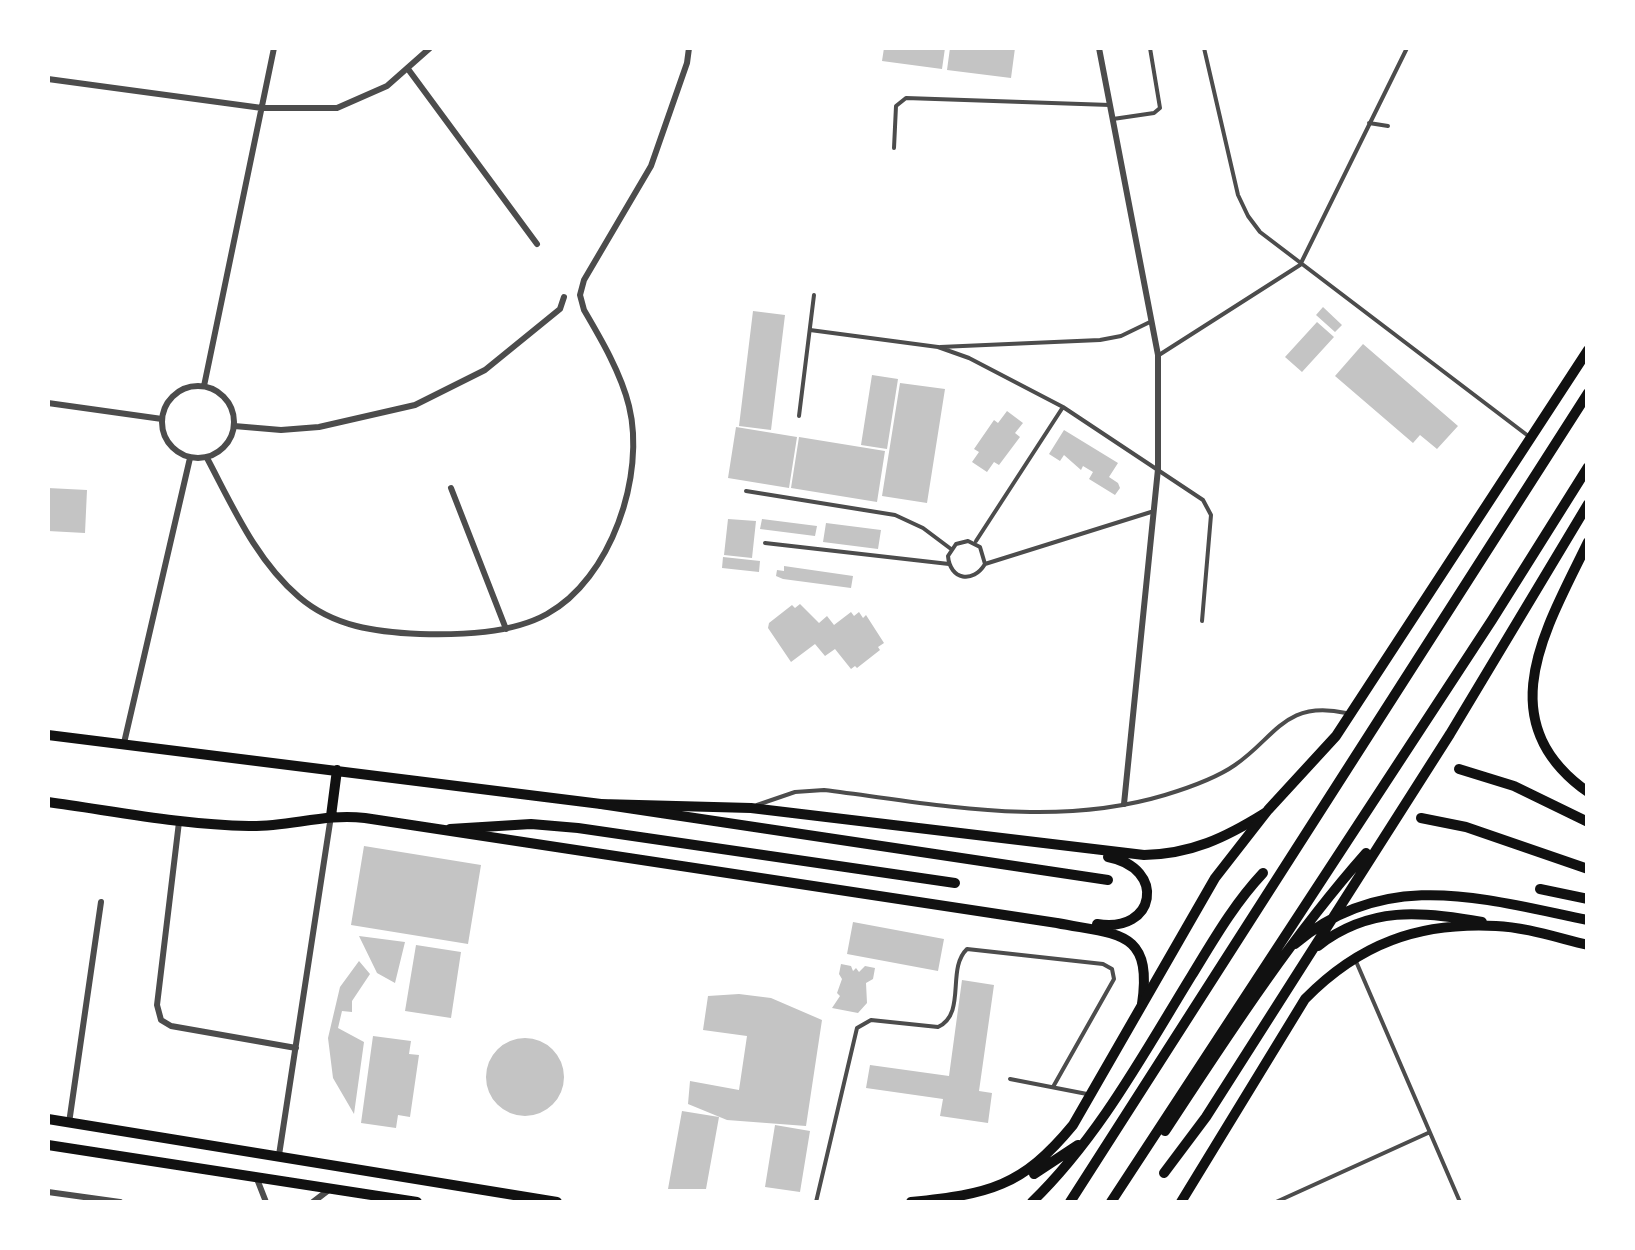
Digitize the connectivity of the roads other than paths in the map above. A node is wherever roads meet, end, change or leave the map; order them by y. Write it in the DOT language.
graph roads {
  1 [pos="274,48"];
  2 [pos="430,48"];
  3 [pos="689,48"];
  4 [pos="1099,48"];
  5 [pos="1150,48"];
  6 [pos="1204,48"];
  7 [pos="1407,48"];
  8 [pos="408,69"];
  9 [pos="48,79"];
  10 [pos="1110,105"];
  11 [pos="262,108"];
  12 [pos="1113,119"];
  13 [pos="1368,124"];
  14 [pos="1388,126"];
  15 [pos="894,148"];
  16 [pos="537,244"];
  17 [pos="1300,265"];
  18 [pos="814,295"];
  19 [pos="564,297"];
  20 [pos="1152,322"];
  21 [pos="810,330"];
  22 [pos="938,347"];
  23 [pos="1588,350"];
  24 [pos="1158,355"];
  25 [pos="204,386"];
  26 [pos="1588,392"];
  27 [pos="48,404"];
  28 [pos="1063,407"];
  29 [pos="799,416"];
  30 [pos="162,419"];
  31 [pos="234,426"];
  32 [pos="1532,439"];
  33 [pos="190,458"];
  34 [pos="208,458"];
  35 [pos="1588,467"];
  36 [pos="1158,469"];
  37 [pos="451,488"];
  38 [pos="746,492"];
  39 [pos="1588,504"];
  40 [pos="1154,512"];
  41 [pos="1588,542"];
  42 [pos="765,543"];
  43 [pos="975,543"];
  44 [pos="951,549"];
  45 [pos="948,564"];
  46 [pos="984,564"];
  47 [pos="1202,620"];
  48 [pos="506,628"];
  49 [pos="1350,714"];
  50 [pos="48,734"];
  51 [pos="124,744"];
  52 [pos="1459,769"];
  53 [pos="336,770"];
  54 [pos="1588,792"];
  55 [pos="48,802"];
  56 [pos="601,804"];
  57 [pos="1124,804"];
  58 [pos="752,808"];
  59 [pos="1268,810"];
  60 [pos="332,816"];
  61 [pos="1420,818"];
  62 [pos="179,820"];
  63 [pos="1588,822"];
  64 [pos="450,828"];
  65 [pos="1386,830"];
  66 [pos="1086,849"];
  67 [pos="1588,869"];
  68 [pos="1263,873"];
  69 [pos="1108,880"];
  70 [pos="955,882"];
  71 [pos="1540,890"];
  72 [pos="1588,900"];
  73 [pos="101,902"];
  74 [pos="1588,920"];
  75 [pos="1056,923"];
  76 [pos="1498,926"];
  77 [pos="1588,945"];
  78 [pos="1310,953"];
  79 [pos="1354,957"];
  80 [pos="1242,998"];
  81 [pos="1142,1006"];
  82 [pos="296,1048"];
  83 [pos="1010,1079"];
  84 [pos="1053,1087"];
  85 [pos="1092,1095"];
  86 [pos="1079,1116"];
  87 [pos="48,1119"];
  88 [pos="69,1123"];
  89 [pos="1100,1123"];
  90 [pos="1428,1133"];
  91 [pos="48,1145"];
  92 [pos="279,1156"];
  93 [pos="1064,1156"];
  94 [pos="1164,1174"];
  95 [pos="257,1178"];
  96 [pos="1008,1184"];
  97 [pos="330,1190"];
  98 [pos="48,1192"];
  99 [pos="1036,1198"];
  100 [pos="404,1201"];
  101 [pos="120,1202"];
  102 [pos="266,1202"];
  103 [pos="313,1202"];
  104 [pos="417,1202"];
  105 [pos="557,1202"];
  106 [pos="816,1202"];
  107 [pos="911,1202"];
  108 [pos="1070,1202"];
  109 [pos="1115,1202"];
  110 [pos="1181,1202"];
  111 [pos="1276,1202"];
  112 [pos="1460,1202"];
  1 -- 11 [label="street"];
  2 -- 8 [label="street"];
  3 -- 48 [label="street"];
  4 -- 10 [label="street"];
  5 -- 12 [label="lane"];
  6 -- 17 [label="lane"];
  7 -- 13 [label="lane"];
  8 -- 11 [label="street"];
  8 -- 16 [label="street"];
  9 -- 11 [label="street"];
  10 -- 12 [label="street"];
  10 -- 15 [label="lane"];
  11 -- 25 [label="street"];
  12 -- 20 [label="street"];
  13 -- 14 [label="lane"];
  13 -- 17 [label="lane"];
  17 -- 24 [label="lane"];
  17 -- 32 [label="lane"];
  18 -- 21 [label="lane"];
  19 -- 31 [label="street"];
  20 -- 22 [label="lane"];
  20 -- 24 [label="street"];
  21 -- 22 [label="lane"];
  21 -- 29 [label="lane"];
  22 -- 28 [label="lane"];
  23 -- 32 [label="main road"];
  24 -- 36 [label="street"];
  25 -- 30 [label="street"];
  25 -- 31 [label="street"];
  26 -- 108 [label="main road"];
  27 -- 30 [label="street"];
  28 -- 36 [label="lane"];
  28 -- 43 [label="lane"];
  30 -- 33 [label="street"];
  31 -- 34 [label="street"];
  32 -- 49 [label="main road"];
  33 -- 34 [label="street"];
  33 -- 51 [label="street"];
  34 -- 48 [label="street"];
  35 -- 80 [label="main road"];
  36 -- 40 [label="street"];
  36 -- 47 [label="lane"];
  37 -- 48 [label="street"];
  38 -- 44 [label="lane"];
  39 -- 65 [label="main road"];
  40 -- 46 [label="lane"];
  40 -- 57 [label="street"];
  41 -- 54 [label="main road"];
  42 -- 45 [label="lane"];
  43 -- 44 [label="lane"];
  43 -- 46 [label="lane"];
  44 -- 45 [label="lane"];
  45 -- 46 [label="lane"];
  49 -- 57 [label="lane"];
  49 -- 59 [label="main road"];
  50 -- 51 [label="main road"];
  51 -- 53 [label="main road"];
  52 -- 63 [label="main road"];
  53 -- 56 [label="main road"];
  53 -- 60 [label="main road"];
  55 -- 62 [label="main road"];
  56 -- 58 [label="main road"];
  56 -- 69 [label="main road"];
  57 -- 58 [label="lane"];
  58 -- 66 [label="main road"];
  59 -- 66 [label="main road"];
  59 -- 81 [label="main road"];
  60 -- 62 [label="main road"];
  60 -- 64 [label="main road"];
  60 -- 82 [label="street"];
  61 -- 67 [label="main road"];
  62 -- 82 [label="street"];
  64 -- 70 [label="main road"];
  64 -- 75 [label="main road"];
  65 -- 78 [label="main road"];
  65 -- 109 [label="main road"];
  66 -- 75 [label="main road"];
  68 -- 89 [label="main road"];
  71 -- 72 [label="main road"];
  73 -- 88 [label="street"];
  74 -- 80 [label="main road"];
  75 -- 81 [label="main road"];
  76 -- 77 [label="main road"];
  76 -- 78 [label="main road"];
  76 -- 79 [label="main road"];
  78 -- 94 [label="main road"];
  79 -- 90 [label="lane"];
  79 -- 110 [label="main road"];
  80 -- 109 [label="main road"];
  81 -- 85 [label="main road"];
  82 -- 92 [label="street"];
  83 -- 84 [label="lane"];
  84 -- 85 [label="lane"];
  84 -- 106 [label="lane"];
  85 -- 86 [label="main road"];
  86 -- 93 [label="main road"];
  86 -- 96 [label="main road"];
  87 -- 88 [label="main road"];
  88 -- 92 [label="main road"];
  89 -- 93 [label="main road"];
  89 -- 99 [label="main road"];
  90 -- 111 [label="lane"];
  90 -- 112 [label="lane"];
  91 -- 95 [label="main road"];
  92 -- 105 [label="main road"];
  93 -- 96 [label="main road"];
  93 -- 99 [label="main road"];
  95 -- 97 [label="main road"];
  95 -- 102 [label="street"];
  96 -- 107 [label="main road"];
  97 -- 100 [label="main road"];
  97 -- 103 [label="street"];
  98 -- 101 [label="street"];
  100 -- 104 [label="main road"];
}
